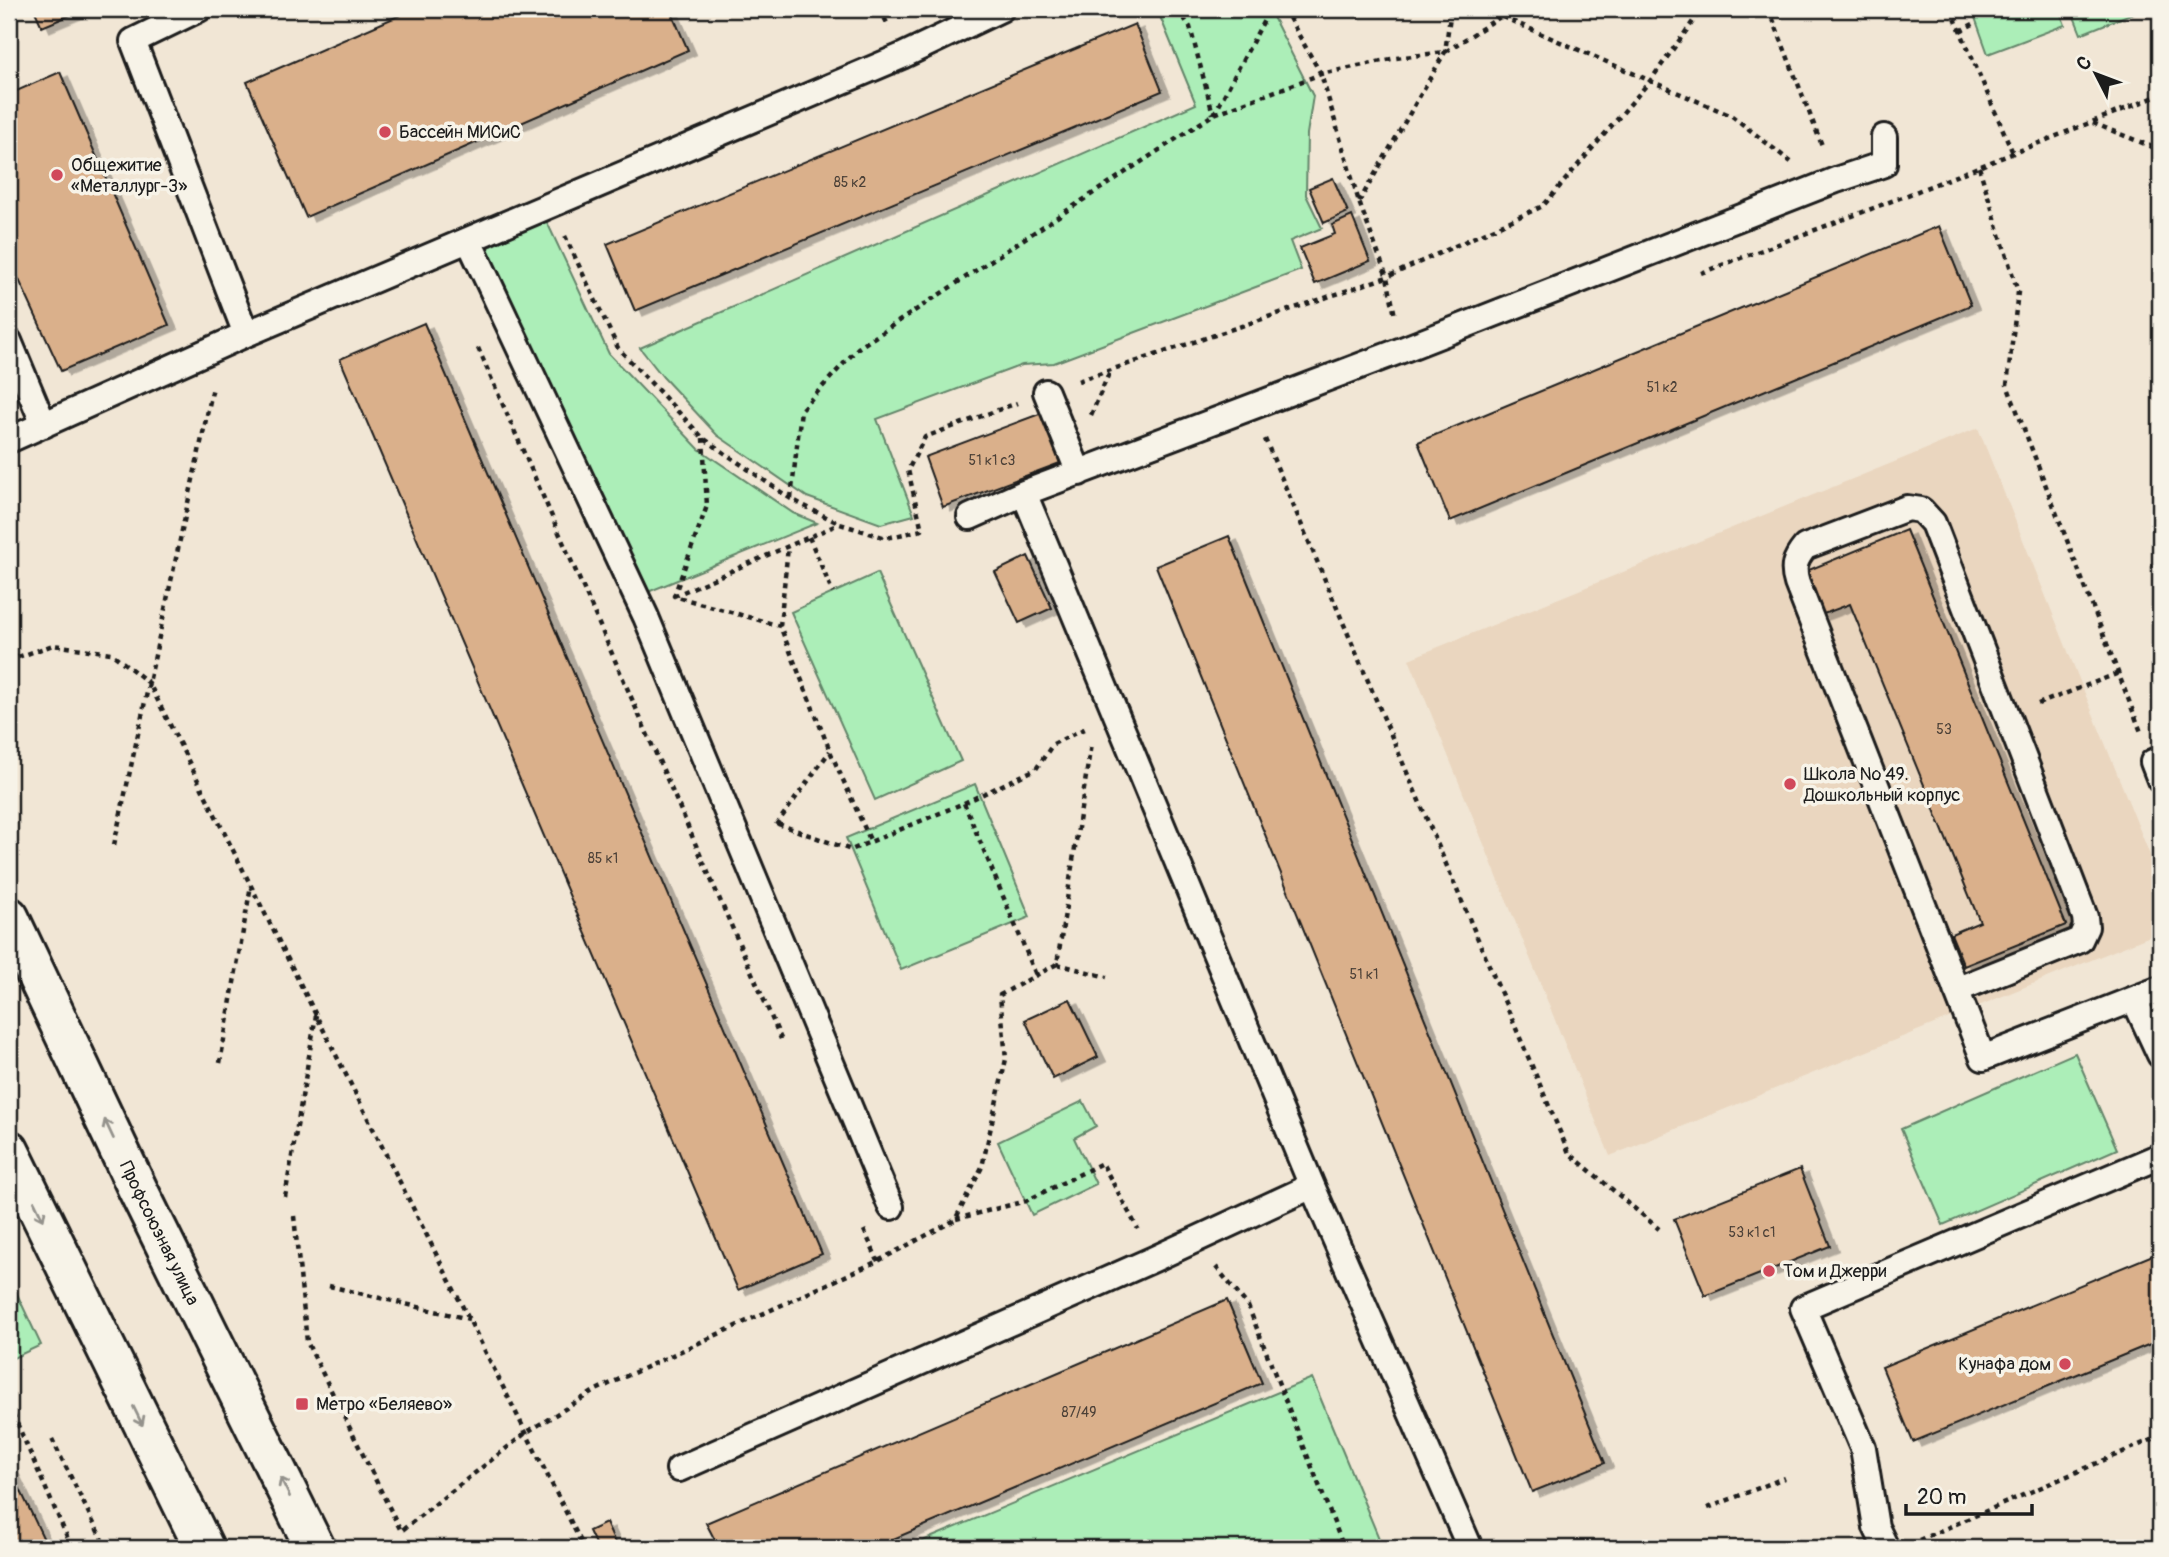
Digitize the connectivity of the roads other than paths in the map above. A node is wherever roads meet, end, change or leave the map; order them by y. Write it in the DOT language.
graph roads {
  1 [pos="199,9"];
  2 [pos="1001,9"];
  3 [pos="1884,137"];
  4 [pos="469,241"];
  5 [pos="246,334"];
  6 [pos="9,341"];
  7 [pos="1046,392"];
  8 [pos="44,425"];
  9 [pos="9,440"];
  10 [pos="1079,473"];
  11 [pos="1024,493"];
  12 [pos="970,517"];
  13 [pos="9,917"];
  14 [pos="2160,989"];
  15 [pos="1956,990"];
  16 [pos="2134,999"];
  17 [pos="2160,1055"];
  18 [pos="9,1150"];
  19 [pos="2160,1156"];
  20 [pos="1312,1186"];
  21 [pos="891,1207"];
  22 [pos="679,1469"];
  23 [pos="204,1548"];
  24 [pos="315,1548"];
  25 [pos="1470,1548"];
  26 [pos="1886,1548"];
  1 -- 5 [label="lane"];
  2 -- 4 [label="lane"];
  3 -- 10 [label="lane"];
  4 -- 5 [label="lane"];
  4 -- 21 [label="lane"];
  5 -- 8 [label="lane"];
  6 -- 8 [label="lane"];
  7 -- 10 [label="lane"];
  8 -- 9 [label="lane"];
  10 -- 11 [label="lane"];
  11 -- 12 [label="lane"];
  11 -- 20 [label="lane"];
  24 -- 13 [label="main road, Профсоюзная улица, one-way"];
  14 -- 16 [label="lane"];
  15 -- 15 [label="lane"];
  15 -- 16 [label="lane"];
  16 -- 17 [label="lane"];
  18 -- 23 [label="main road, one-way"];
  19 -- 26 [label="lane"];
  20 -- 22 [label="lane"];
  20 -- 25 [label="lane"];
}
